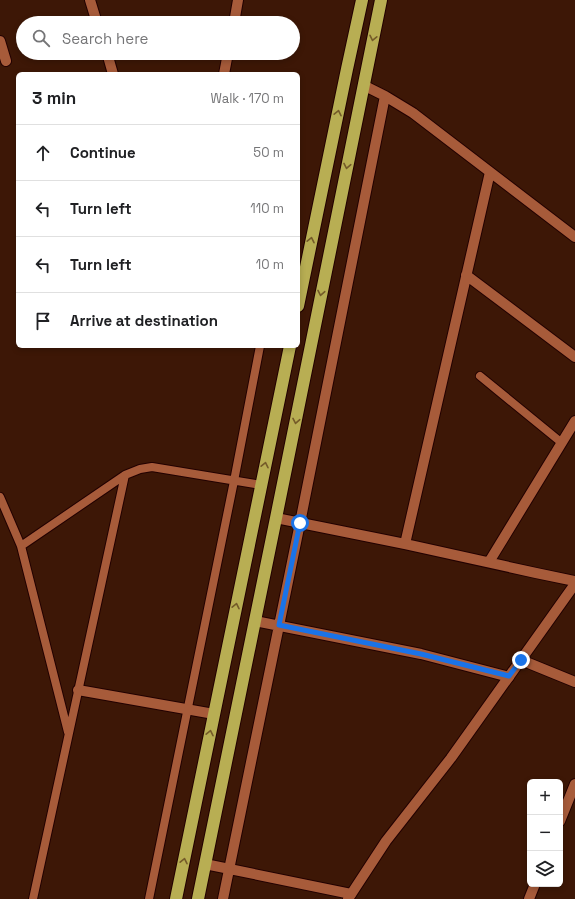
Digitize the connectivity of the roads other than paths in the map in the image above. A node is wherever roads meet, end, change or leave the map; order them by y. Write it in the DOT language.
graph roads {
  1 [pos="90,0"];
  2 [pos="238,0"];
  3 [pos="362,0"];
  4 [pos="380,0"];
  5 [pos="95,16"];
  6 [pos="235,16"];
  7 [pos="0,41"];
  8 [pos="109,60"];
  9 [pos="227,60"];
  10 [pos="6,61"];
  11 [pos="113,72"];
  12 [pos="224,72"];
  13 [pos="363,85"];
  14 [pos="385,96"];
  15 [pos="490,172"];
  16 [pos="575,237"];
  17 [pos="466,275"];
  18 [pos="300,296"];
  19 [pos="260,348"];
  20 [pos="290,348"];
  21 [pos="575,357"];
  22 [pos="480,376"];
  23 [pos="575,421"];
  24 [pos="562,443"];
  25 [pos="125,475"];
  26 [pos="234,481"];
  27 [pos="261,485"];
  28 [pos="0,497"];
  29 [pos="276,518"];
  30 [pos="300,523"];
  31 [pos="405,544"];
  32 [pos="21,546"];
  33 [pos="489,562"];
  34 [pos="575,581"];
  35 [pos="575,584"];
  36 [pos="255,621"];
  37 [pos="279,625"];
  38 [pos="521,660"];
  39 [pos="509,676"];
  40 [pos="575,682"];
  41 [pos="78,690"];
  42 [pos="187,709"];
  43 [pos="214,714"];
  44 [pos="69,734"];
  45 [pos="575,784"];
  46 [pos="562,815"];
  47 [pos="205,864"];
  48 [pos="229,869"];
  49 [pos="534,887"];
  50 [pos="349,897"];
  51 [pos="33,899"];
  52 [pos="149,899"];
  53 [pos="176,899"];
  54 [pos="198,899"];
  55 [pos="223,899"];
  56 [pos="529,899"];
  1 -- 5 [label="street"];
  2 -- 6 [label="street"];
  18 -- 3 [label="highway, one-way"];
  4 -- 13 [label="highway, one-way"];
  7 -- 10 [label="street"];
  8 -- 11 [label="street"];
  9 -- 12 [label="street"];
  13 -- 14 [label="street"];
  13 -- 29 [label="highway, one-way"];
  14 -- 15 [label="street"];
  14 -- 30 [label="street"];
  15 -- 16 [label="street"];
  15 -- 17 [label="street"];
  17 -- 21 [label="street"];
  17 -- 31 [label="street"];
  19 -- 26 [label="lane"];
  27 -- 20 [label="highway, one-way"];
  22 -- 24 [label="lane"];
  23 -- 24 [label="street"];
  24 -- 33 [label="street"];
  25 -- 26 [label="lane"];
  25 -- 32 [label="lane"];
  25 -- 41 [label="lane"];
  26 -- 27 [label="lane"];
  26 -- 42 [label="lane"];
  43 -- 27 [label="highway, one-way"];
  28 -- 32 [label="lane"];
  29 -- 30 [label="street"];
  29 -- 36 [label="highway"];
  30 -- 31 [label="street"];
  30 -- 37 [label="street"];
  31 -- 33 [label="street"];
  32 -- 44 [label="lane"];
  33 -- 34 [label="street"];
  35 -- 38 [label="street"];
  36 -- 37 [label="street"];
  36 -- 47 [label="highway"];
  37 -- 39 [label="street"];
  37 -- 48 [label="street"];
  38 -- 39 [label="street"];
  38 -- 40 [label="street"];
  39 -- 50 [label="street"];
  41 -- 42 [label="street"];
  41 -- 44 [label="lane"];
  42 -- 43 [label="street"];
  42 -- 52 [label="lane"];
  53 -- 43 [label="highway, one-way"];
  44 -- 51 [label="lane"];
  45 -- 46 [label="street"];
  47 -- 48 [label="street"];
  47 -- 54 [label="highway"];
  48 -- 50 [label="street"];
  48 -- 55 [label="street"];
  49 -- 56 [label="street"];
}
